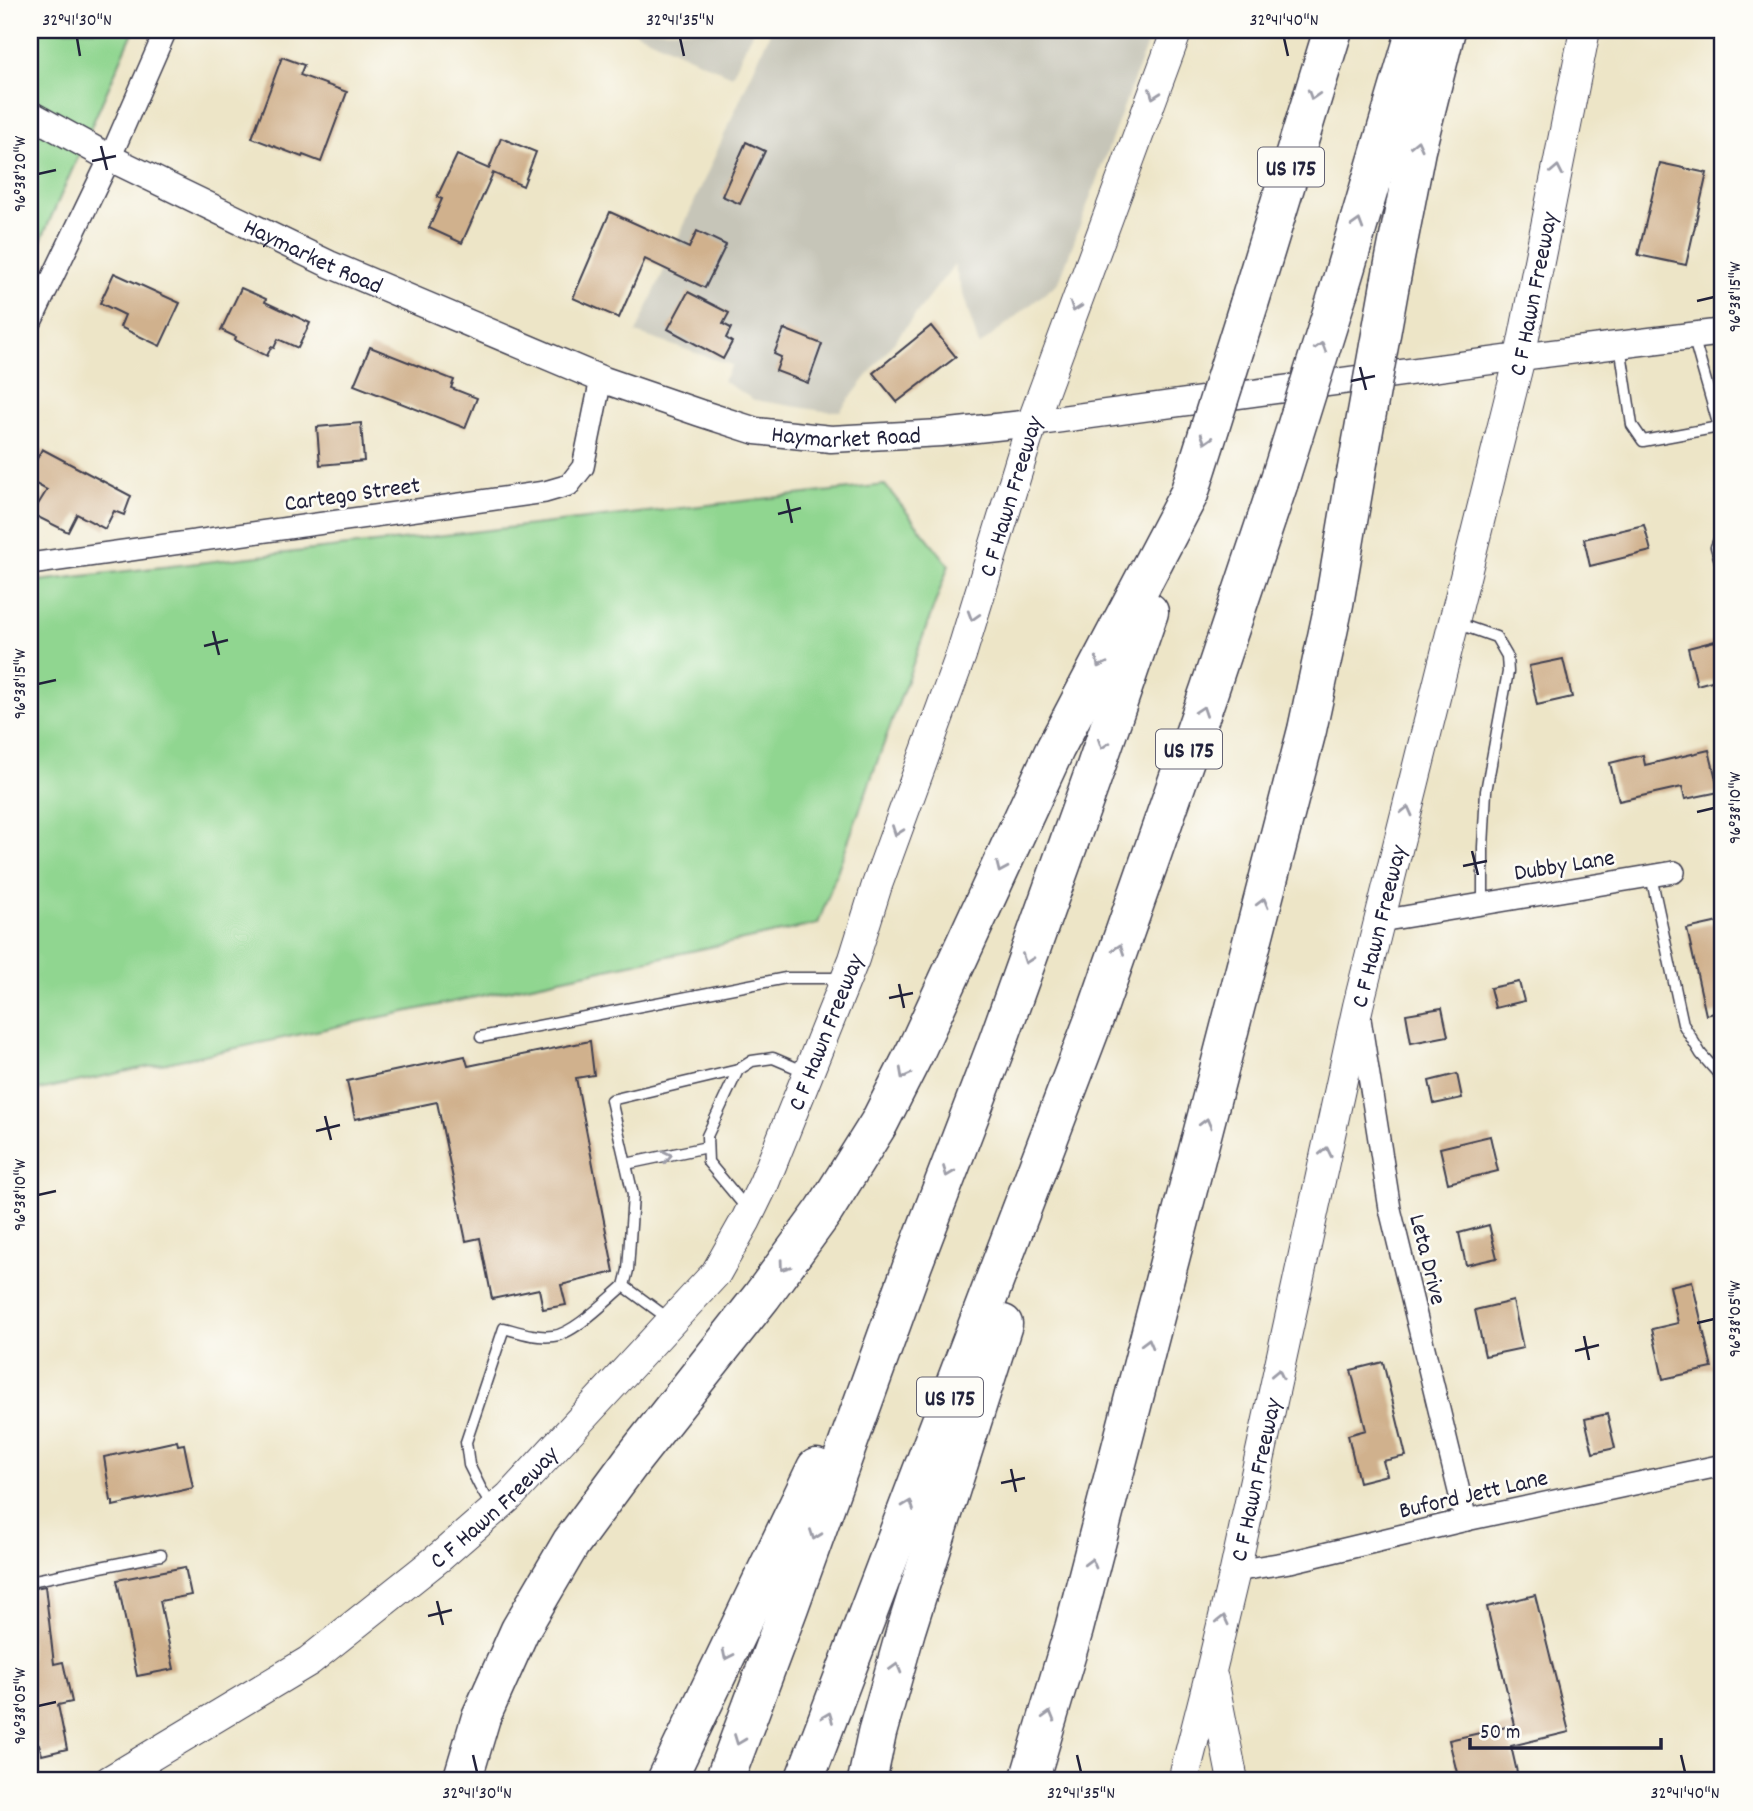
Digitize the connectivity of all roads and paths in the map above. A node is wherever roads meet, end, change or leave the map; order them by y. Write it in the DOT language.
graph roads {
  1 [pos="166,30"];
  2 [pos="1177,30"];
  3 [pos="1333,30"];
  4 [pos="1416,30"];
  5 [pos="1446,30"];
  6 [pos="1585,30"];
  7 [pos="30,114"];
  8 [pos="110,158"];
  9 [pos="30,324"];
  10 [pos="1723,332"];
  11 [pos="1693,336"];
  12 [pos="1620,345"];
  13 [pos="1520,357"];
  14 [pos="601,379"];
  15 [pos="1032,423"];
  16 [pos="1719,427"];
  17 [pos="1723,452"];
  18 [pos="1189,494"];
  19 [pos="1723,530"];
  20 [pos="30,564"];
  21 [pos="1723,572"];
  22 [pos="1454,623"];
  23 [pos="1674,872"];
  24 [pos="1651,876"];
  25 [pos="1483,903"];
  26 [pos="1380,921"];
  27 [pos="846,978"];
  28 [pos="1358,1006"];
  29 [pos="1096,1014"];
  30 [pos="481,1037"];
  31 [pos="738,1070"];
  32 [pos="808,1073"];
  33 [pos="1723,1079"];
  34 [pos="707,1147"];
  35 [pos="626,1164"];
  36 [pos="750,1212"];
  37 [pos="913,1264"];
  38 [pos="624,1286"];
  39 [pos="671,1320"];
  40 [pos="1723,1465"];
  41 [pos="494,1510"];
  42 [pos="1466,1520"];
  43 [pos="161,1555"];
  44 [pos="1234,1571"];
  45 [pos="30,1581"];
  46 [pos="1212,1671"];
  47 [pos="109,1781"];
  48 [pos="462,1781"];
  49 [pos="666,1781"];
  50 [pos="723,1781"];
  51 [pos="804,1781"];
  52 [pos="867,1781"];
  53 [pos="1029,1781"];
  54 [pos="1183,1781"];
  55 [pos="1233,1781"];
  1 -- 8 [label="street"];
  2 -- 15 [label="main road, C F Hawn Freeway, one-way"];
  3 -- 18 [label="highway, US 175, one-way, bridge"];
  29 -- 4 [label="highway, US 175, one-way, bridge"];
  53 -- 5 [label="highway, one-way, bridge"];
  13 -- 6 [label="main road, C F Hawn Freeway, one-way"];
  7 -- 8 [label="street, Haymarket Road"];
  8 -- 9 [label="street"];
  8 -- 14 [label="street, Haymarket Road"];
  10 -- 11 [label="street, Haymarket Road"];
  11 -- 12 [label="street, Haymarket Road"];
  11 -- 16 [label="lane"];
  12 -- 13 [label="street, Haymarket Road"];
  12 -- 16 [label="lane"];
  13 -- 15 [label="street, Haymarket Road"];
  13 -- 22 [label="main road, C F Hawn Freeway"];
  14 -- 15 [label="street, Haymarket Road"];
  14 -- 20 [label="street, Cartego Street"];
  15 -- 27 [label="main road, C F Hawn Freeway, one-way"];
  16 -- 17 [label="lane"];
  18 -- 37 [label="highway, US 175, one-way"];
  18 -- 48 [label="highway, one-way"];
  19 -- 21 [label="lane"];
  22 -- 25 [label="lane"];
  26 -- 22 [label="main road, C F Hawn Freeway, one-way"];
  23 -- 24 [label="street, Dubby Lane"];
  24 -- 25 [label="street, Dubby Lane"];
  24 -- 33 [label="lane"];
  25 -- 26 [label="street, Dubby Lane"];
  26 -- 28 [label="main road, C F Hawn Freeway"];
  27 -- 30 [label="lane"];
  27 -- 32 [label="main road, C F Hawn Freeway"];
  28 -- 42 [label="street, Leta Drive"];
  44 -- 28 [label="main road, C F Hawn Freeway, one-way"];
  51 -- 29 [label="highway, US 175, one-way"];
  52 -- 29 [label="highway, one-way"];
  31 -- 32 [label="lane"];
  31 -- 34 [label="lane"];
  31 -- 35 [label="lane"];
  32 -- 36 [label="main road, C F Hawn Freeway"];
  35 -- 34 [label="lane, one-way"];
  34 -- 36 [label="lane"];
  35 -- 38 [label="lane"];
  36 -- 39 [label="main road, C F Hawn Freeway"];
  37 -- 49 [label="highway, one-way"];
  37 -- 50 [label="highway, US 175, one-way"];
  38 -- 39 [label="lane"];
  38 -- 41 [label="lane"];
  39 -- 41 [label="main road, C F Hawn Freeway"];
  40 -- 42 [label="street, Buford Jett Lane"];
  41 -- 47 [label="main road, C F Hawn Freeway"];
  42 -- 44 [label="street, Buford Jett Lane"];
  43 -- 45 [label="lane"];
  46 -- 44 [label="main road, C F Hawn Freeway, one-way"];
  46 -- 54 [label="main road, C F Hawn Freeway"];
  46 -- 55 [label="main road"];
}
